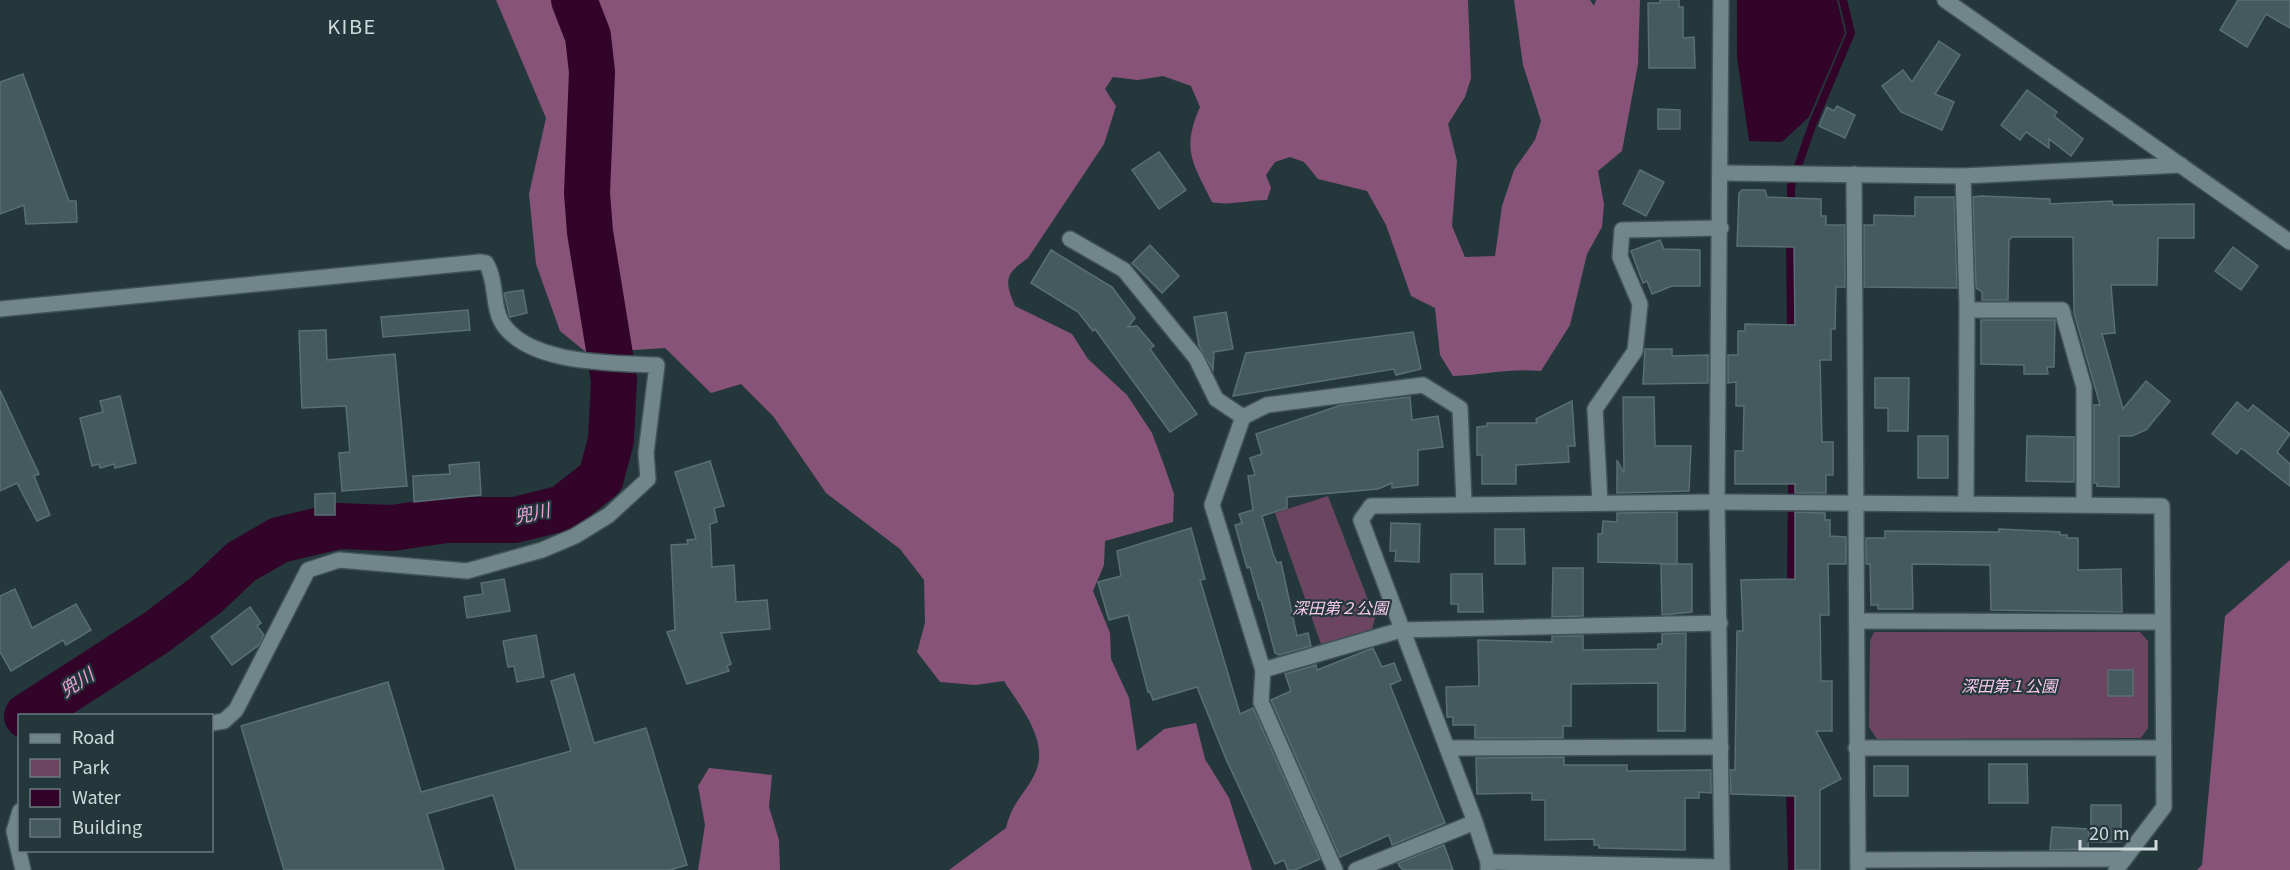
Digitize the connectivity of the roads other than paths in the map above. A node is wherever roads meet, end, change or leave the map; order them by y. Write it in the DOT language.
graph roads {
  1 [pos="1721,0"];
  2 [pos="1945,0"];
  3 [pos="2181,165"];
  4 [pos="1721,172"];
  5 [pos="1854,174"];
  6 [pos="1964,176"];
  7 [pos="1721,228"];
  8 [pos="1070,239"];
  9 [pos="2290,242"];
  10 [pos="0,309"];
  11 [pos="1967,310"];
  12 [pos="1243,417"];
  13 [pos="1600,502"];
  14 [pos="1717,502"];
  15 [pos="1856,502"];
  16 [pos="1966,502"];
  17 [pos="1464,503"];
  18 [pos="2084,504"];
  19 [pos="1857,621"];
  20 [pos="2162,622"];
  21 [pos="1720,623"];
  22 [pos="1401,630"];
  23 [pos="1263,670"];
  24 [pos="213,723"];
  25 [pos="1721,747"];
  26 [pos="1447,748"];
  27 [pos="1856,748"];
  28 [pos="2162,748"];
  29 [pos="18,818"];
  30 [pos="1475,822"];
  31 [pos="18,848"];
  32 [pos="19,852"];
  33 [pos="1858,865"];
  34 [pos="2120,865"];
  35 [pos="1488,866"];
  36 [pos="1722,868"];
  37 [pos="23,870"];
  38 [pos="1335,870"];
  39 [pos="1356,870"];
  1 -- 4 [label="street"];
  2 -- 3 [label="street"];
  3 -- 6 [label="street"];
  3 -- 9 [label="street"];
  4 -- 5 [label="street"];
  4 -- 7 [label="street"];
  5 -- 6 [label="street"];
  5 -- 15 [label="street"];
  6 -- 11 [label="street"];
  7 -- 13 [label="street"];
  7 -- 14 [label="street"];
  8 -- 12 [label="street"];
  10 -- 24 [label="street"];
  11 -- 16 [label="street"];
  11 -- 18 [label="street"];
  12 -- 17 [label="street"];
  12 -- 23 [label="street"];
  13 -- 14 [label="street"];
  13 -- 17 [label="street"];
  14 -- 15 [label="street"];
  14 -- 21 [label="street"];
  15 -- 16 [label="street"];
  15 -- 19 [label="street"];
  16 -- 18 [label="street"];
  17 -- 22 [label="street"];
  18 -- 20 [label="street"];
  19 -- 20 [label="street"];
  19 -- 27 [label="street"];
  20 -- 28 [label="street"];
  21 -- 22 [label="street"];
  21 -- 25 [label="street"];
  22 -- 23 [label="street"];
  22 -- 26 [label="street"];
  23 -- 38 [label="street"];
  25 -- 26 [label="street"];
  25 -- 36 [label="street"];
  26 -- 30 [label="street"];
  27 -- 28 [label="street"];
  27 -- 33 [label="street"];
  28 -- 34 [label="street"];
  29 -- 31 [label="street"];
  30 -- 35 [label="street"];
  30 -- 39 [label="street"];
  32 -- 37 [label="street"];
  33 -- 34 [label="street"];
  35 -- 36 [label="street"];
}
